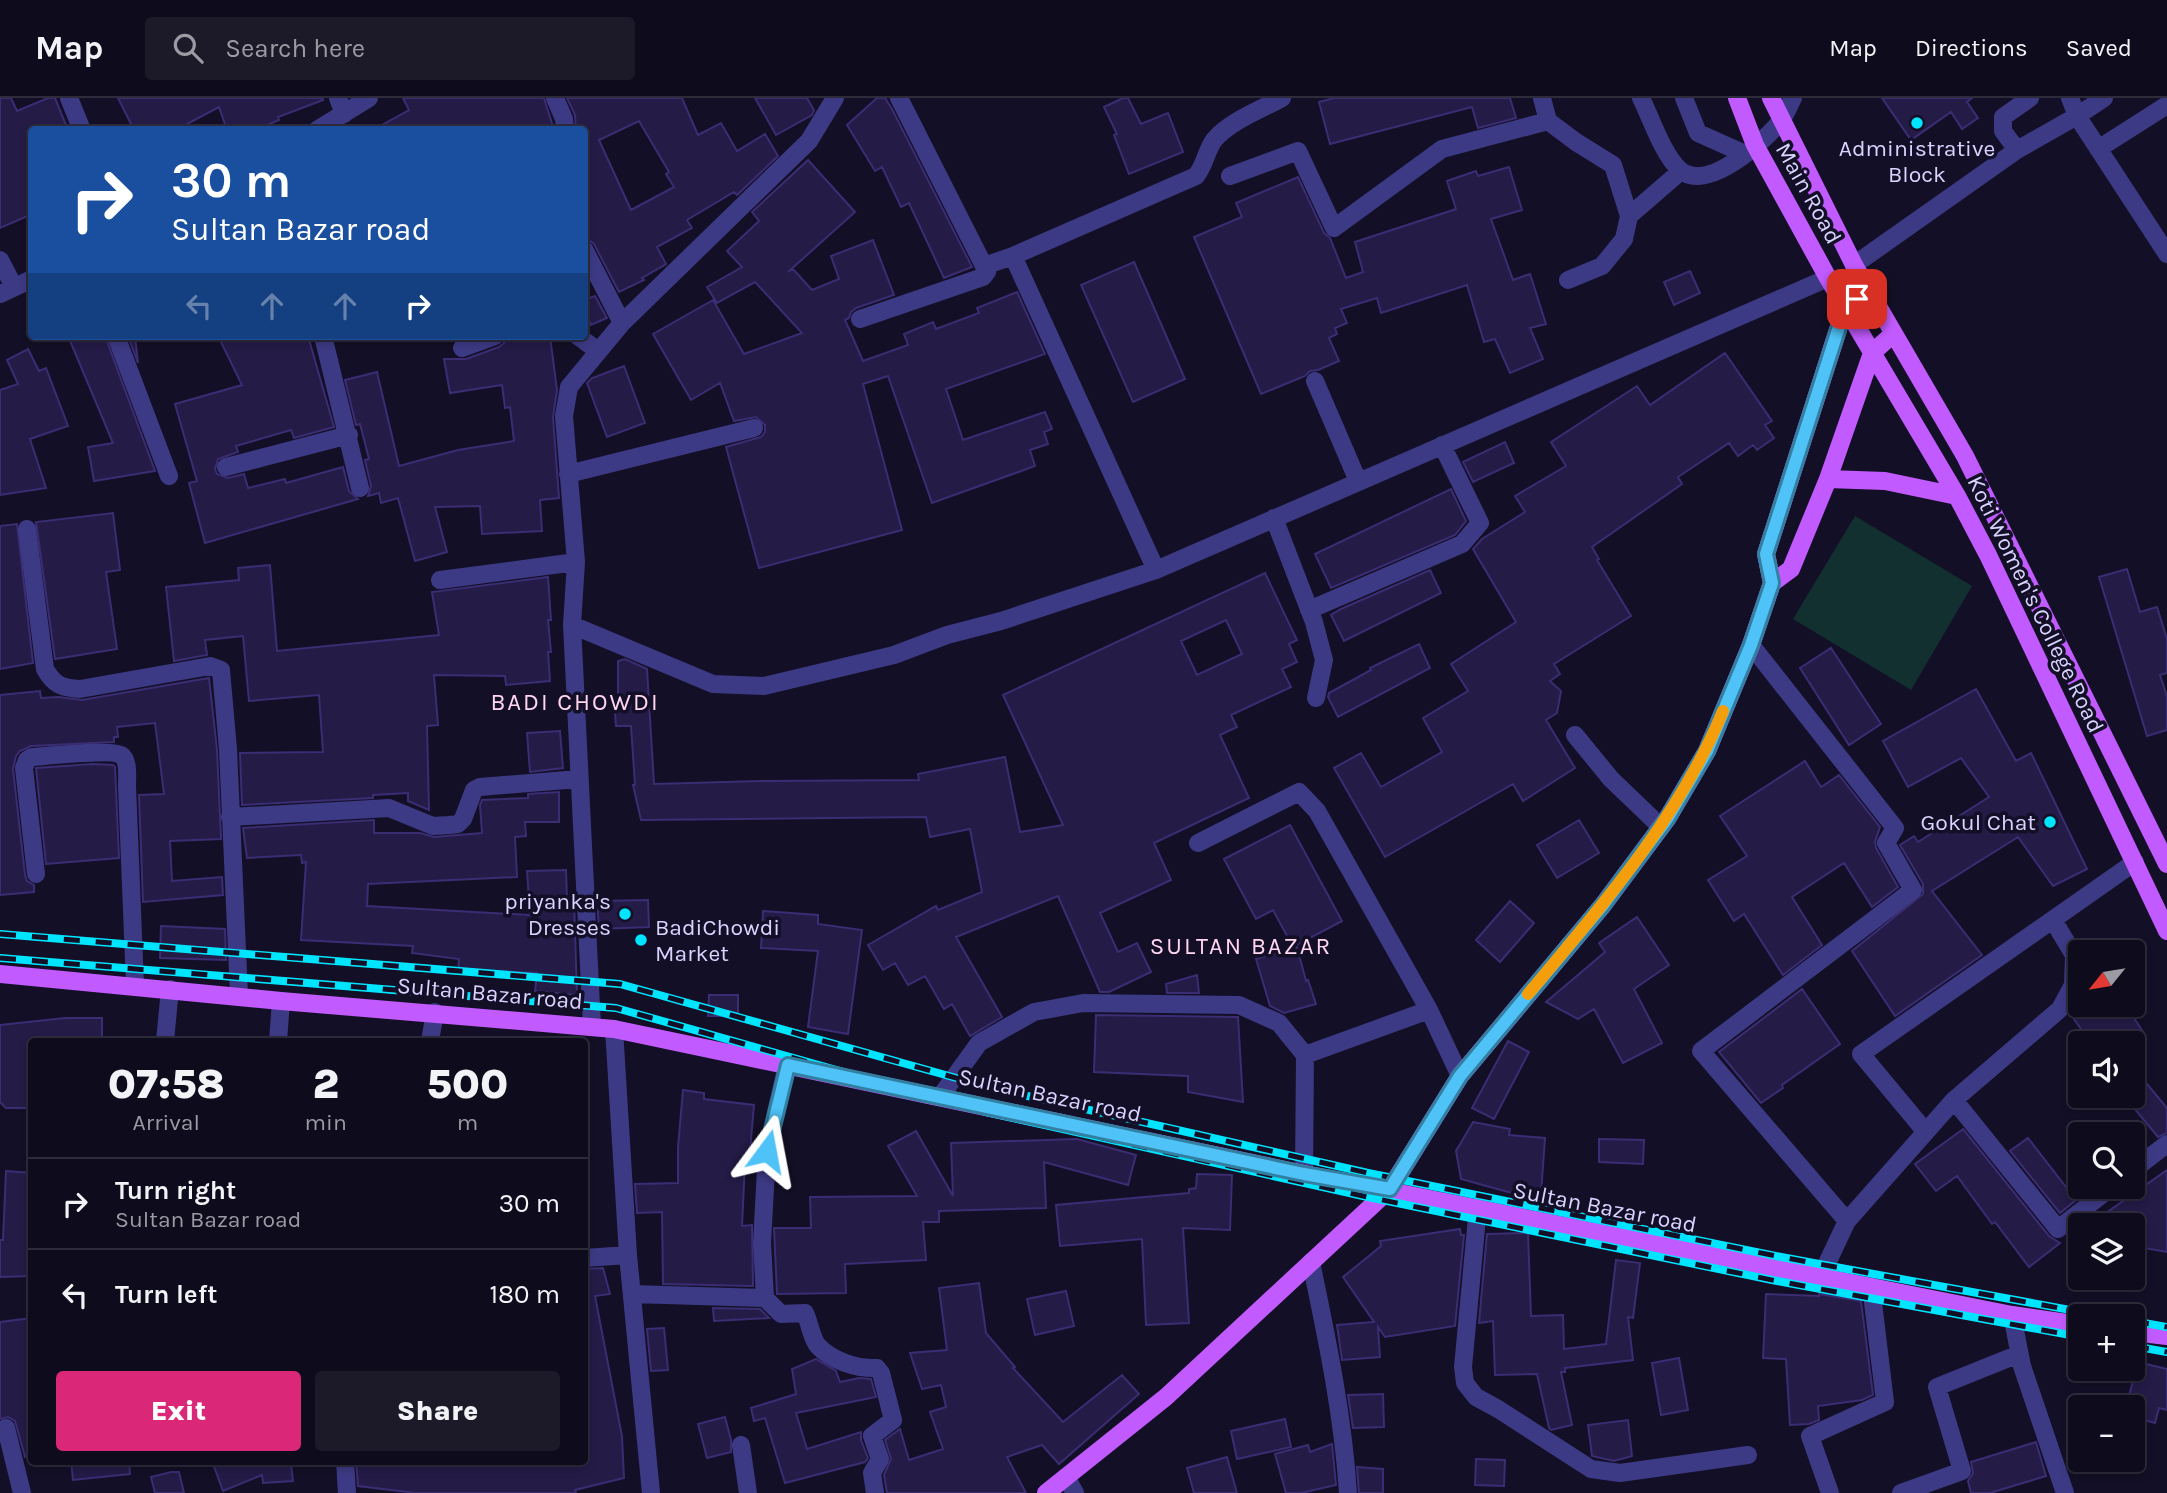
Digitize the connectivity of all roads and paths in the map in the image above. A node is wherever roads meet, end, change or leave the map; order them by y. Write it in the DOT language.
graph roads {
  1 [pos="69,98"];
  2 [pos="369,98"];
  3 [pos="555,98"];
  4 [pos="835,98"];
  5 [pos="899,98"];
  6 [pos="1282,98"];
  7 [pos="1542,98"];
  8 [pos="1640,98"];
  9 [pos="1684,98"];
  10 [pos="1737,98"];
  11 [pos="1771,98"];
  12 [pos="1793,98"];
  13 [pos="2030,98"];
  14 [pos="2070,98"];
  15 [pos="2104,98"];
  16 [pos="2167,105"];
  17 [pos="341,106"];
  18 [pos="2077,116"];
  19 [pos="1548,121"];
  20 [pos="1781,121"];
  21 [pos="80,126"];
  22 [pos="321,126"];
  23 [pos="565,126"];
  24 [pos="2098,149"];
  25 [pos="1750,150"];
  26 [pos="2018,150"];
  27 [pos="1681,171"];
  28 [pos="1230,176"];
  29 [pos="1629,216"];
  30 [pos="2167,254"];
  31 [pos="1013,256"];
  32 [pos="588,257"];
  33 [pos="0,260"];
  34 [pos="1854,265"];
  35 [pos="984,266"];
  36 [pos="1828,278"];
  37 [pos="1568,280"];
  38 [pos="28,281"];
  39 [pos="7,291"];
  40 [pos="1868,291"];
  41 [pos="1845,308"];
  42 [pos="860,319"];
  43 [pos="622,323"];
  44 [pos="1893,334"];
  45 [pos="118,340"];
  46 [pos="324,340"];
  47 [pos="484,340"];
  48 [pos="583,340"];
  49 [pos="462,348"];
  50 [pos="598,351"];
  51 [pos="1872,354"];
  52 [pos="1315,381"];
  53 [pos="754,428"];
  54 [pos="349,435"];
  55 [pos="1442,445"];
  56 [pos="226,467"];
  57 [pos="568,474"];
  58 [pos="169,476"];
  59 [pos="1828,480"];
  60 [pos="1358,481"];
  61 [pos="360,488"];
  62 [pos="1957,496"];
  63 [pos="1274,518"];
  64 [pos="27,530"];
  65 [pos="576,562"];
  66 [pos="1156,570"];
  67 [pos="440,580"];
  68 [pos="1772,583"];
  69 [pos="1309,610"];
  70 [pos="572,625"];
  71 [pos="1751,645"];
  72 [pos="1316,698"];
  73 [pos="1575,735"];
  74 [pos="579,779"];
  75 [pos="230,817"];
  76 [pos="1661,827"];
  77 [pos="1198,843"];
  78 [pos="2134,862"];
  79 [pos="2167,864"];
  80 [pos="36,874"];
  81 [pos="2053,920"];
  82 [pos="2167,931"];
  83 [pos="0,974"];
  84 [pos="135,985"];
  85 [pos="170,989"];
  86 [pos="239,995"];
  87 [pos="281,1001"];
  88 [pos="1429,1010"];
  89 [pos="435,1012"];
  90 [pos="592,1026"];
  91 [pos="614,1029"];
  92 [pos="164,1038"];
  93 [pos="278,1038"];
  94 [pos="431,1038"];
  95 [pos="1305,1055"];
  96 [pos="788,1065"];
  97 [pos="1460,1076"];
  98 [pos="940,1097"];
  99 [pos="1954,1100"];
  100 [pos="1925,1132"];
  101 [pos="2167,1144"];
  102 [pos="2145,1161"];
  103 [pos="1304,1174"];
  104 [pos="1390,1189"];
  105 [pos="2096,1199"];
  106 [pos="1478,1207"];
  107 [pos="1847,1221"];
  108 [pos="628,1255"];
  109 [pos="588,1258"];
  110 [pos="1311,1262"];
  111 [pos="1821,1276"];
  112 [pos="1871,1286"];
  113 [pos="632,1294"];
  114 [pos="765,1298"];
  115 [pos="2012,1315"];
  116 [pos="2068,1323"];
  117 [pos="2145,1333"];
  118 [pos="2167,1336"];
  119 [pos="2019,1354"];
  120 [pos="6,1428"];
  121 [pos="741,1445"];
  122 [pos="1748,1455"];
  123 [pos="345,1465"];
  124 [pos="1070,1485"];
  125 [pos="22,1493"];
  126 [pos="346,1493"];
  127 [pos="651,1493"];
  128 [pos="748,1493"];
  129 [pos="875,1493"];
  130 [pos="1046,1493"];
  131 [pos="1348,1493"];
  132 [pos="1830,1493"];
  133 [pos="1901,1493"];
  134 [pos="2065,1493"];
  1 -- 21 [label="street"];
  2 -- 17 [label="street"];
  3 -- 23 [label="street"];
  4 -- 43 [label="street"];
  5 -- 35 [label="street"];
  6 -- 31 [label="street"];
  7 -- 19 [label="street"];
  8 -- 27 [label="street"];
  9 -- 25 [label="street"];
  10 -- 25 [label="main road, Main Road"];
  11 -- 20 [label="main road, Main Road"];
  12 -- 20 [label="street"];
  13 -- 26 [label="street"];
  14 -- 18 [label="street"];
  15 -- 18 [label="street"];
  16 -- 24 [label="street"];
  17 -- 22 [label="street"];
  18 -- 24 [label="street"];
  18 -- 26 [label="street"];
  19 -- 28 [label="street"];
  19 -- 29 [label="street"];
  20 -- 25 [label="street"];
  20 -- 34 [label="main road, Main Road"];
  24 -- 30 [label="street"];
  25 -- 27 [label="street"];
  25 -- 36 [label="main road, Main Road"];
  26 -- 34 [label="street"];
  27 -- 29 [label="street"];
  29 -- 37 [label="street"];
  31 -- 35 [label="street"];
  31 -- 66 [label="street"];
  32 -- 43 [label="street"];
  33 -- 39 [label="street"];
  34 -- 40 [label="main road, Main Road"];
  35 -- 42 [label="street"];
  36 -- 41 [label="main road, Main Road"];
  36 -- 55 [label="street"];
  38 -- 39 [label="street"];
  40 -- 41 [label="main road"];
  40 -- 44 [label="main road, Koti Women's College Road"];
  41 -- 51 [label="main road, Koti Women's College Road"];
  41 -- 68 [label="main road"];
  43 -- 50 [label="street"];
  44 -- 51 [label="main road"];
  44 -- 79 [label="main road, Koti Women's College Road"];
  45 -- 58 [label="street"];
  46 -- 54 [label="street"];
  47 -- 49 [label="street"];
  48 -- 50 [label="street"];
  50 -- 57 [label="street"];
  51 -- 59 [label="main road"];
  51 -- 62 [label="main road, Koti Women's College Road"];
  52 -- 60 [label="street"];
  53 -- 57 [label="street"];
  54 -- 56 [label="street"];
  54 -- 61 [label="street"];
  55 -- 60 [label="street"];
  55 -- 69 [label="street"];
  57 -- 65 [label="street"];
  59 -- 62 [label="main road"];
  59 -- 68 [label="main road"];
  60 -- 63 [label="street"];
  62 -- 78 [label="main road, Koti Women's College Road"];
  63 -- 66 [label="street"];
  63 -- 69 [label="street"];
  64 -- 75 [label="street"];
  65 -- 67 [label="street"];
  65 -- 70 [label="street"];
  66 -- 70 [label="street"];
  68 -- 71 [label="main road"];
  69 -- 72 [label="street"];
  70 -- 74 [label="street"];
  71 -- 76 [label="main road"];
  71 -- 107 [label="street"];
  73 -- 76 [label="street"];
  74 -- 75 [label="street"];
  74 -- 90 [label="street"];
  75 -- 86 [label="street"];
  76 -- 97 [label="main road"];
  77 -- 88 [label="street"];
  78 -- 81 [label="street"];
  78 -- 82 [label="main road, Koti Women's College Road"];
  80 -- 84 [label="street"];
  81 -- 99 [label="street"];
  81 -- 100 [label="street"];
  83 -- 84 [label="main road, Sultan Bazar road"];
  84 -- 85 [label="main road, Sultan Bazar road"];
  85 -- 86 [label="main road, Sultan Bazar road"];
  85 -- 92 [label="street"];
  86 -- 87 [label="main road, Sultan Bazar road"];
  87 -- 89 [label="main road, Sultan Bazar road"];
  87 -- 93 [label="street"];
  88 -- 95 [label="street"];
  88 -- 97 [label="street"];
  89 -- 90 [label="main road, Sultan Bazar road"];
  89 -- 94 [label="street"];
  90 -- 91 [label="main road, Sultan Bazar road"];
  91 -- 96 [label="main road, Sultan Bazar road"];
  91 -- 108 [label="street"];
  95 -- 98 [label="street"];
  95 -- 103 [label="street"];
  96 -- 98 [label="main road, Sultan Bazar road"];
  96 -- 114 [label="street"];
  97 -- 104 [label="main road"];
  98 -- 103 [label="main road, Sultan Bazar road"];
  99 -- 100 [label="street"];
  99 -- 105 [label="street"];
  100 -- 107 [label="street"];
  101 -- 102 [label="street"];
  103 -- 104 [label="main road, Sultan Bazar road"];
  104 -- 106 [label="main road, Sultan Bazar road"];
  104 -- 110 [label="main road"];
  106 -- 111 [label="main road, Sultan Bazar road"];
  106 -- 122 [label="street"];
  107 -- 111 [label="street"];
  108 -- 109 [label="street"];
  108 -- 113 [label="street"];
  110 -- 124 [label="main road"];
  110 -- 131 [label="street"];
  111 -- 112 [label="main road, Sultan Bazar road"];
  112 -- 115 [label="main road, Sultan Bazar road"];
  112 -- 132 [label="street"];
  113 -- 114 [label="street"];
  113 -- 127 [label="street"];
  114 -- 129 [label="street"];
  115 -- 116 [label="main road, Sultan Bazar road"];
  115 -- 119 [label="street"];
  117 -- 118 [label="main road"];
  119 -- 133 [label="street"];
  119 -- 134 [label="street"];
  120 -- 125 [label="street"];
  121 -- 128 [label="street"];
  123 -- 126 [label="street"];
  124 -- 130 [label="main road"];
}
